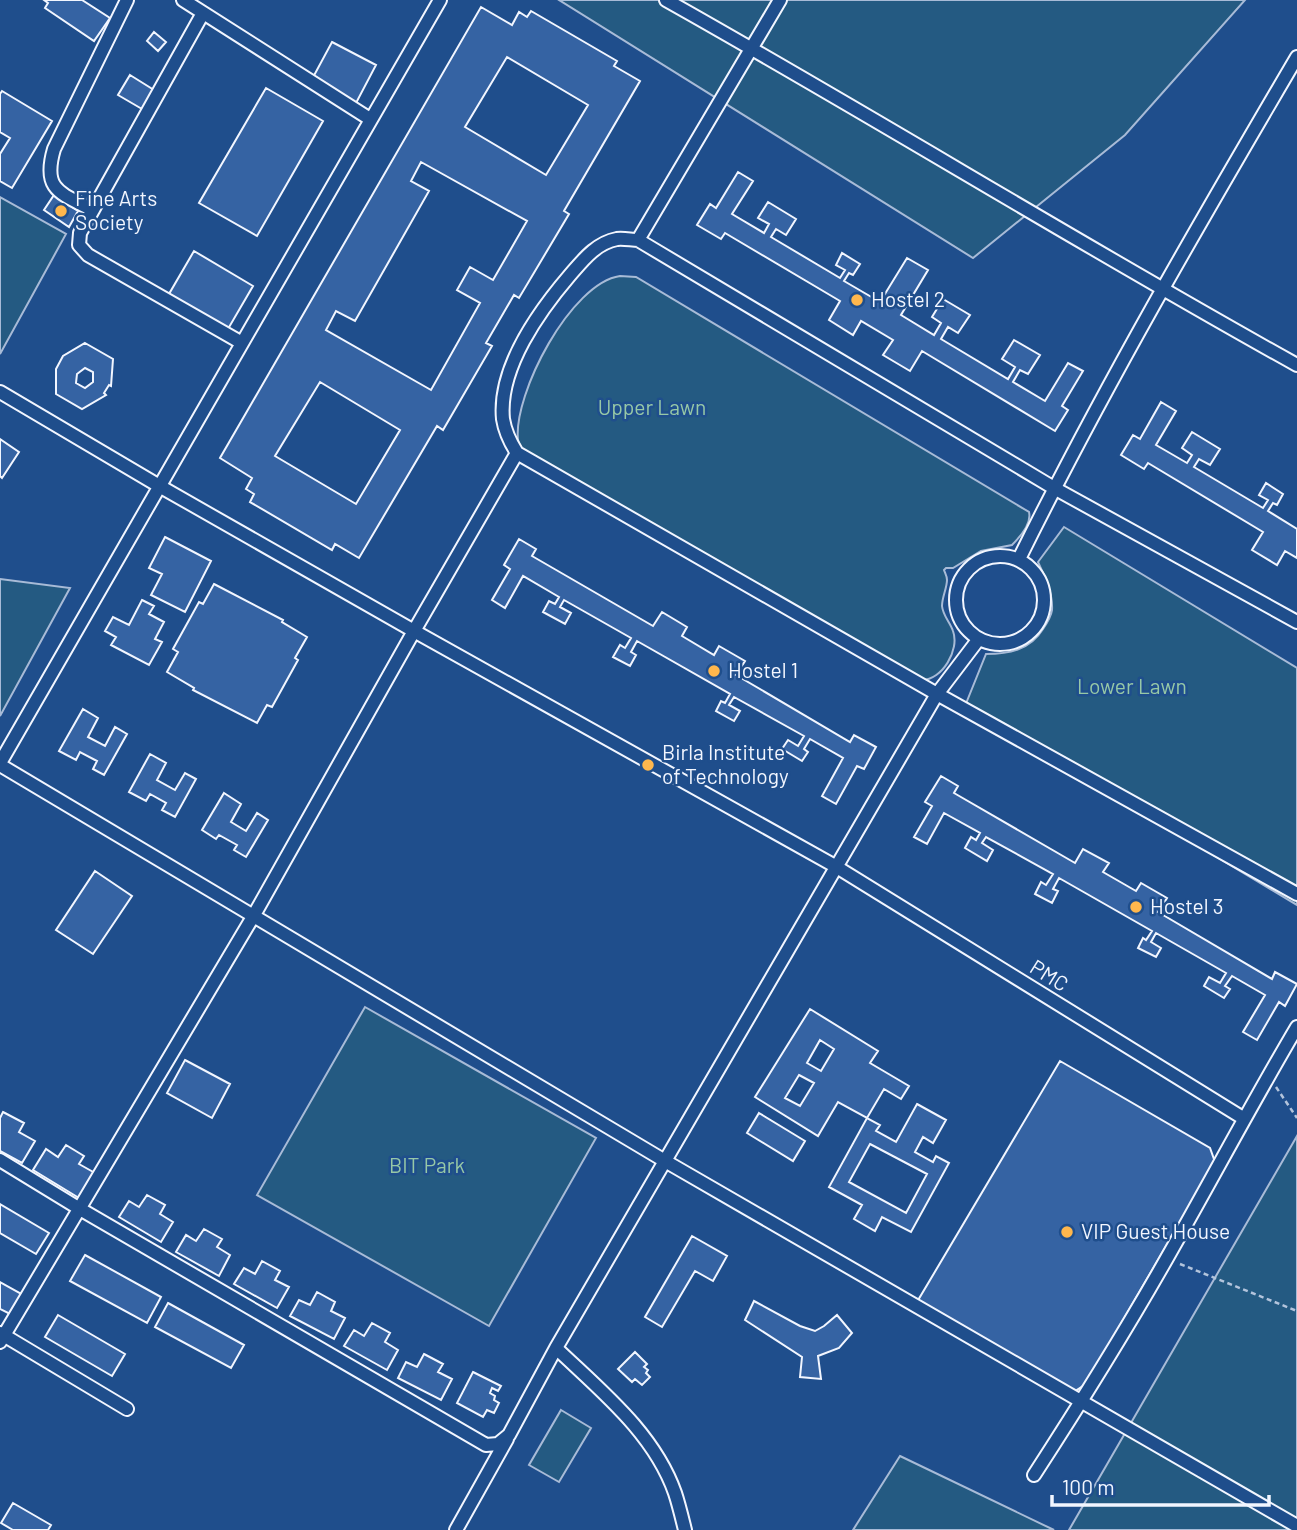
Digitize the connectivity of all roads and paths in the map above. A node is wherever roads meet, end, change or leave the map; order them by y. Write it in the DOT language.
graph roads {
  1 [pos="127,0"];
  2 [pos="183,0"];
  3 [pos="440,0"];
  4 [pos="666,0"];
  5 [pos="780,0"];
  6 [pos="203,13"];
  7 [pos="753,48"];
  8 [pos="1297,57"];
  9 [pos="370,119"];
  10 [pos="93,210"];
  11 [pos="638,240"];
  12 [pos="1161,290"];
  13 [pos="242,342"];
  14 [pos="1297,365"];
  15 [pos="0,392"];
  16 [pos="517,453"];
  17 [pos="161,487"];
  18 [pos="1054,488"];
  19 [pos="1019,559"];
  20 [pos="1297,622"];
  21 [pos="414,631"];
  22 [pos="978,640"];
  23 [pos="937,694"];
  24 [pos="0,764"];
  25 [pos="835,866"];
  26 [pos="1297,894"];
  27 [pos="254,915"];
  28 [pos="1297,1027"];
  29 [pos="1268,1075"];
  30 [pos="1243,1118"];
  31 [pos="1297,1118"];
  32 [pos="0,1160"];
  33 [pos="665,1161"];
  34 [pos="79,1209"];
  35 [pos="1167,1258"];
  36 [pos="1297,1311"];
  37 [pos="1,1336"];
  38 [pos="556,1348"];
  39 [pos="1082,1401"];
  40 [pos="127,1409"];
  41 [pos="509,1435"];
  42 [pos="1034,1475"];
  43 [pos="1297,1526"];
  44 [pos="456,1530"];
  45 [pos="685,1530"];
  1 -- 10 [label="street"];
  2 -- 6 [label="street"];
  3 -- 9 [label="street"];
  4 -- 7 [label="street"];
  5 -- 7 [label="street"];
  6 -- 9 [label="street"];
  6 -- 10 [label="street"];
  7 -- 11 [label="street"];
  7 -- 12 [label="street"];
  8 -- 12 [label="street"];
  9 -- 13 [label="street"];
  10 -- 13 [label="street"];
  11 -- 16 [label="street"];
  11 -- 18 [label="street"];
  12 -- 14 [label="street"];
  12 -- 18 [label="street"];
  13 -- 17 [label="street"];
  15 -- 17 [label="street, PMC"];
  16 -- 21 [label="street"];
  16 -- 23 [label="street"];
  17 -- 21 [label="street, PMC"];
  17 -- 24 [label="street"];
  18 -- 19 [label="street"];
  18 -- 20 [label="street"];
  19 -- 22 [label="street"];
  19 -- 22 [label="street"];
  21 -- 25 [label="street, PMC"];
  21 -- 27 [label="street"];
  22 -- 23 [label="street"];
  23 -- 25 [label="street"];
  23 -- 26 [label="street"];
  24 -- 27 [label="street"];
  25 -- 30 [label="street, PMC"];
  25 -- 33 [label="street"];
  27 -- 33 [label="street"];
  27 -- 34 [label="street"];
  28 -- 29 [label="street"];
  29 -- 30 [label="street"];
  29 -- 31 [label="path"];
  30 -- 35 [label="street"];
  32 -- 34 [label="street"];
  33 -- 38 [label="street"];
  33 -- 39 [label="street"];
  34 -- 37 [label="street"];
  34 -- 41 [label="street"];
  35 -- 36 [label="path"];
  35 -- 39 [label="street"];
  37 -- 40 [label="street"];
  38 -- 41 [label="street"];
  38 -- 45 [label="street"];
  39 -- 42 [label="street"];
  39 -- 43 [label="street"];
  41 -- 44 [label="street"];
}
